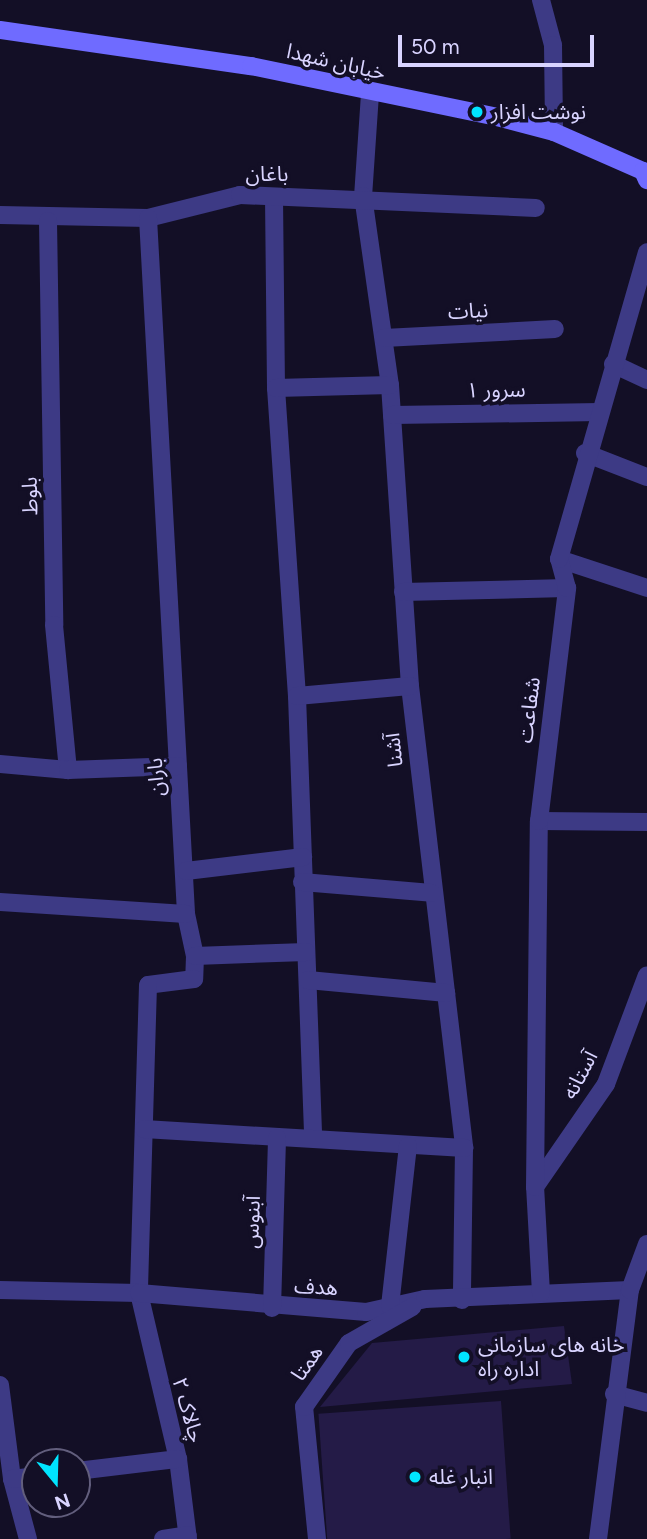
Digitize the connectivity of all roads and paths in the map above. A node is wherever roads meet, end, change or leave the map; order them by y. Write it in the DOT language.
graph roads {
  1 [pos="541,0"];
  2 [pos="0,30"];
  3 [pos="370,94"];
  4 [pos="554,132"];
  5 [pos="647,180"];
  6 [pos="363,196"];
  7 [pos="274,197"];
  8 [pos="536,208"];
  9 [pos="0,215"];
  10 [pos="148,218"];
  11 [pos="48,220"];
  12 [pos="647,252"];
  13 [pos="555,329"];
  14 [pos="384,338"];
  15 [pos="613,365"];
  16 [pos="647,380"];
  17 [pos="390,385"];
  18 [pos="275,388"];
  19 [pos="600,412"];
  20 [pos="392,415"];
  21 [pos="585,453"];
  22 [pos="647,477"];
  23 [pos="559,559"];
  24 [pos="567,588"];
  25 [pos="647,588"];
  26 [pos="402,592"];
  27 [pos="410,686"];
  28 [pos="297,696"];
  29 [pos="0,764"];
  30 [pos="178,766"];
  31 [pos="68,769"];
  32 [pos="539,821"];
  33 [pos="647,822"];
  34 [pos="303,857"];
  35 [pos="186,871"];
  36 [pos="302,882"];
  37 [pos="432,893"];
  38 [pos="0,902"];
  39 [pos="186,914"];
  40 [pos="306,952"];
  41 [pos="195,956"];
  42 [pos="647,975"];
  43 [pos="308,981"];
  44 [pos="446,993"];
  45 [pos="144,1129"];
  46 [pos="277,1138"];
  47 [pos="313,1138"];
  48 [pos="408,1146"];
  49 [pos="464,1148"];
  50 [pos="535,1186"];
  51 [pos="647,1244"];
  52 [pos="0,1290"];
  53 [pos="630,1290"];
  54 [pos="139,1293"];
  55 [pos="541,1293"];
  56 [pos="425,1299"];
  57 [pos="462,1300"];
  58 [pos="390,1307"];
  59 [pos="272,1308"];
  60 [pos="0,1385"];
  61 [pos="614,1394"];
  62 [pos="647,1403"];
  63 [pos="178,1459"];
  64 [pos="91,1469"];
  65 [pos="21,1478"];
  66 [pos="12,1479"];
  67 [pos="188,1537"];
  68 [pos="28,1539"];
  69 [pos="163,1539"];
  70 [pos="317,1539"];
  71 [pos="598,1539"];
  1 -- 4 [label="street"];
  2 -- 3 [label="main road, خیابان شهدا"];
  3 -- 4 [label="main road, خیابان شهدا"];
  3 -- 6 [label="street, آشنا"];
  4 -- 5 [label="main road, خیابان شهدا"];
  6 -- 7 [label="street, باغان"];
  6 -- 8 [label="street, باغان"];
  6 -- 14 [label="street, آشنا"];
  7 -- 10 [label="street, باغان"];
  7 -- 18 [label="street"];
  9 -- 11 [label="street, باغان"];
  10 -- 11 [label="street, باغان"];
  10 -- 30 [label="street, باران"];
  11 -- 31 [label="street, بلوط"];
  12 -- 15 [label="street, شفاعت"];
  13 -- 14 [label="street, نیات"];
  14 -- 17 [label="street, آشنا"];
  15 -- 16 [label="street"];
  15 -- 19 [label="street, شفاعت"];
  17 -- 18 [label="street"];
  17 -- 20 [label="street, آشنا"];
  18 -- 28 [label="street"];
  19 -- 20 [label="street, سرور ۱"];
  19 -- 21 [label="street, شفاعت"];
  20 -- 26 [label="street, آشنا"];
  21 -- 22 [label="street"];
  21 -- 23 [label="street, شفاعت"];
  23 -- 24 [label="street, شفاعت"];
  23 -- 25 [label="street"];
  24 -- 26 [label="street"];
  24 -- 32 [label="street, شفاعت"];
  26 -- 27 [label="street, آشنا"];
  27 -- 28 [label="street"];
  27 -- 37 [label="street, آشنا"];
  28 -- 34 [label="street"];
  29 -- 31 [label="street"];
  30 -- 31 [label="street"];
  30 -- 35 [label="street, باران"];
  32 -- 33 [label="street"];
  32 -- 50 [label="street, شفاعت"];
  34 -- 35 [label="street"];
  34 -- 36 [label="street"];
  35 -- 39 [label="street, باران"];
  36 -- 37 [label="street"];
  36 -- 40 [label="street"];
  37 -- 44 [label="street, آشنا"];
  38 -- 39 [label="street"];
  39 -- 41 [label="street, باران"];
  40 -- 41 [label="street"];
  40 -- 43 [label="street"];
  41 -- 45 [label="street"];
  42 -- 50 [label="street, آستانه"];
  43 -- 44 [label="street"];
  43 -- 47 [label="street"];
  44 -- 49 [label="street, آشنا"];
  45 -- 46 [label="street"];
  45 -- 54 [label="street"];
  46 -- 47 [label="street"];
  46 -- 59 [label="street, آبنوس"];
  47 -- 48 [label="street"];
  48 -- 49 [label="street"];
  48 -- 58 [label="street"];
  49 -- 57 [label="street, آشنا"];
  50 -- 55 [label="street, شفاعت"];
  51 -- 53 [label="street"];
  52 -- 54 [label="street, هدف"];
  53 -- 55 [label="street, هدف"];
  53 -- 61 [label="street"];
  54 -- 59 [label="street, هدف"];
  54 -- 63 [label="street, چالاک ۲"];
  55 -- 57 [label="street, هدف"];
  56 -- 57 [label="street, هدف"];
  56 -- 58 [label="street, هدف"];
  56 -- 70 [label="street, همتا"];
  58 -- 59 [label="street, هدف"];
  60 -- 66 [label="street"];
  61 -- 62 [label="street"];
  61 -- 71 [label="street"];
  63 -- 64 [label="street"];
  63 -- 67 [label="street, چالاک ۲"];
  65 -- 66 [label="street"];
  66 -- 68 [label="street"];
  67 -- 69 [label="street"];
}
